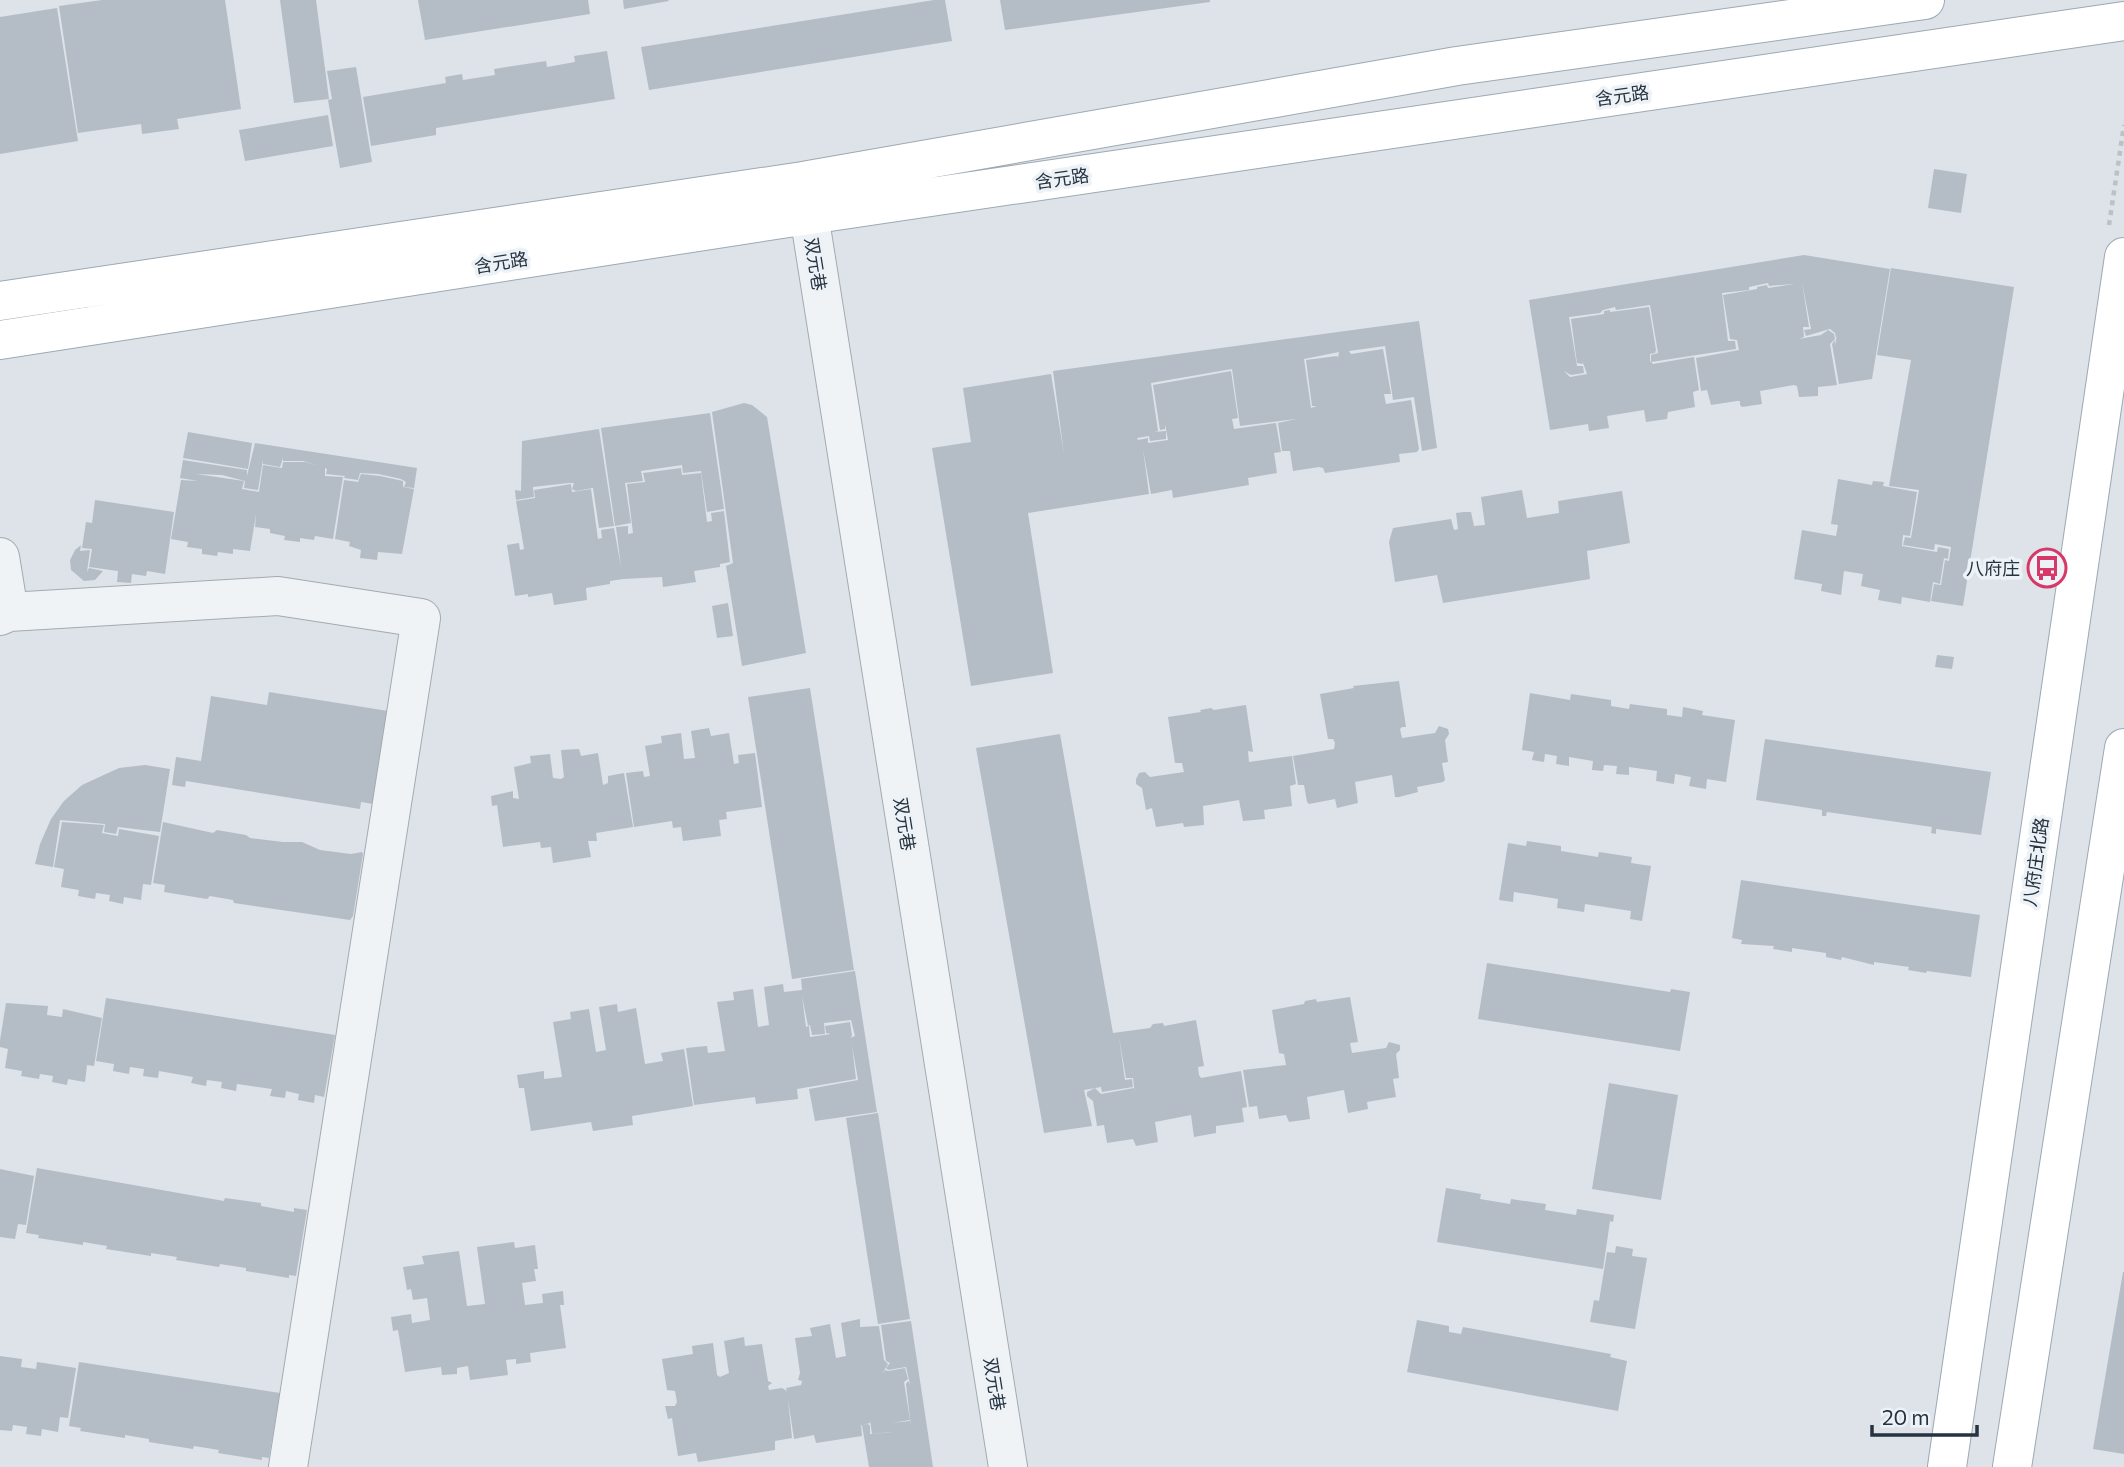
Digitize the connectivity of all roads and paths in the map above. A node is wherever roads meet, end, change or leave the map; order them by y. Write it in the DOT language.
graph roads {
  1 [pos="1925,0"];
  2 [pos="1804,8"];
  3 [pos="2124,21"];
  4 [pos="806,198"];
  5 [pos="2124,257"];
  6 [pos="0,301"];
  7 [pos="0,340"];
  8 [pos="0,557"];
  9 [pos="5,614"];
  10 [pos="2124,748"];
  11 [pos="288,1467"];
  12 [pos="1008,1467"];
  13 [pos="1947,1467"];
  14 [pos="2012,1467"];
  1 -- 2 [label="main road, 含元路"];
  2 -- 4 [label="main road, 含元路"];
  3 -- 4 [label="main road, 含元路"];
  4 -- 6 [label="main road, 含元路"];
  4 -- 7 [label="main road, 含元路"];
  4 -- 12 [label="street, 双元巷"];
  5 -- 13 [label="main road, 八府庄北路"];
  8 -- 9 [label="street"];
  9 -- 11 [label="street"];
  10 -- 14 [label="main road"];
}
